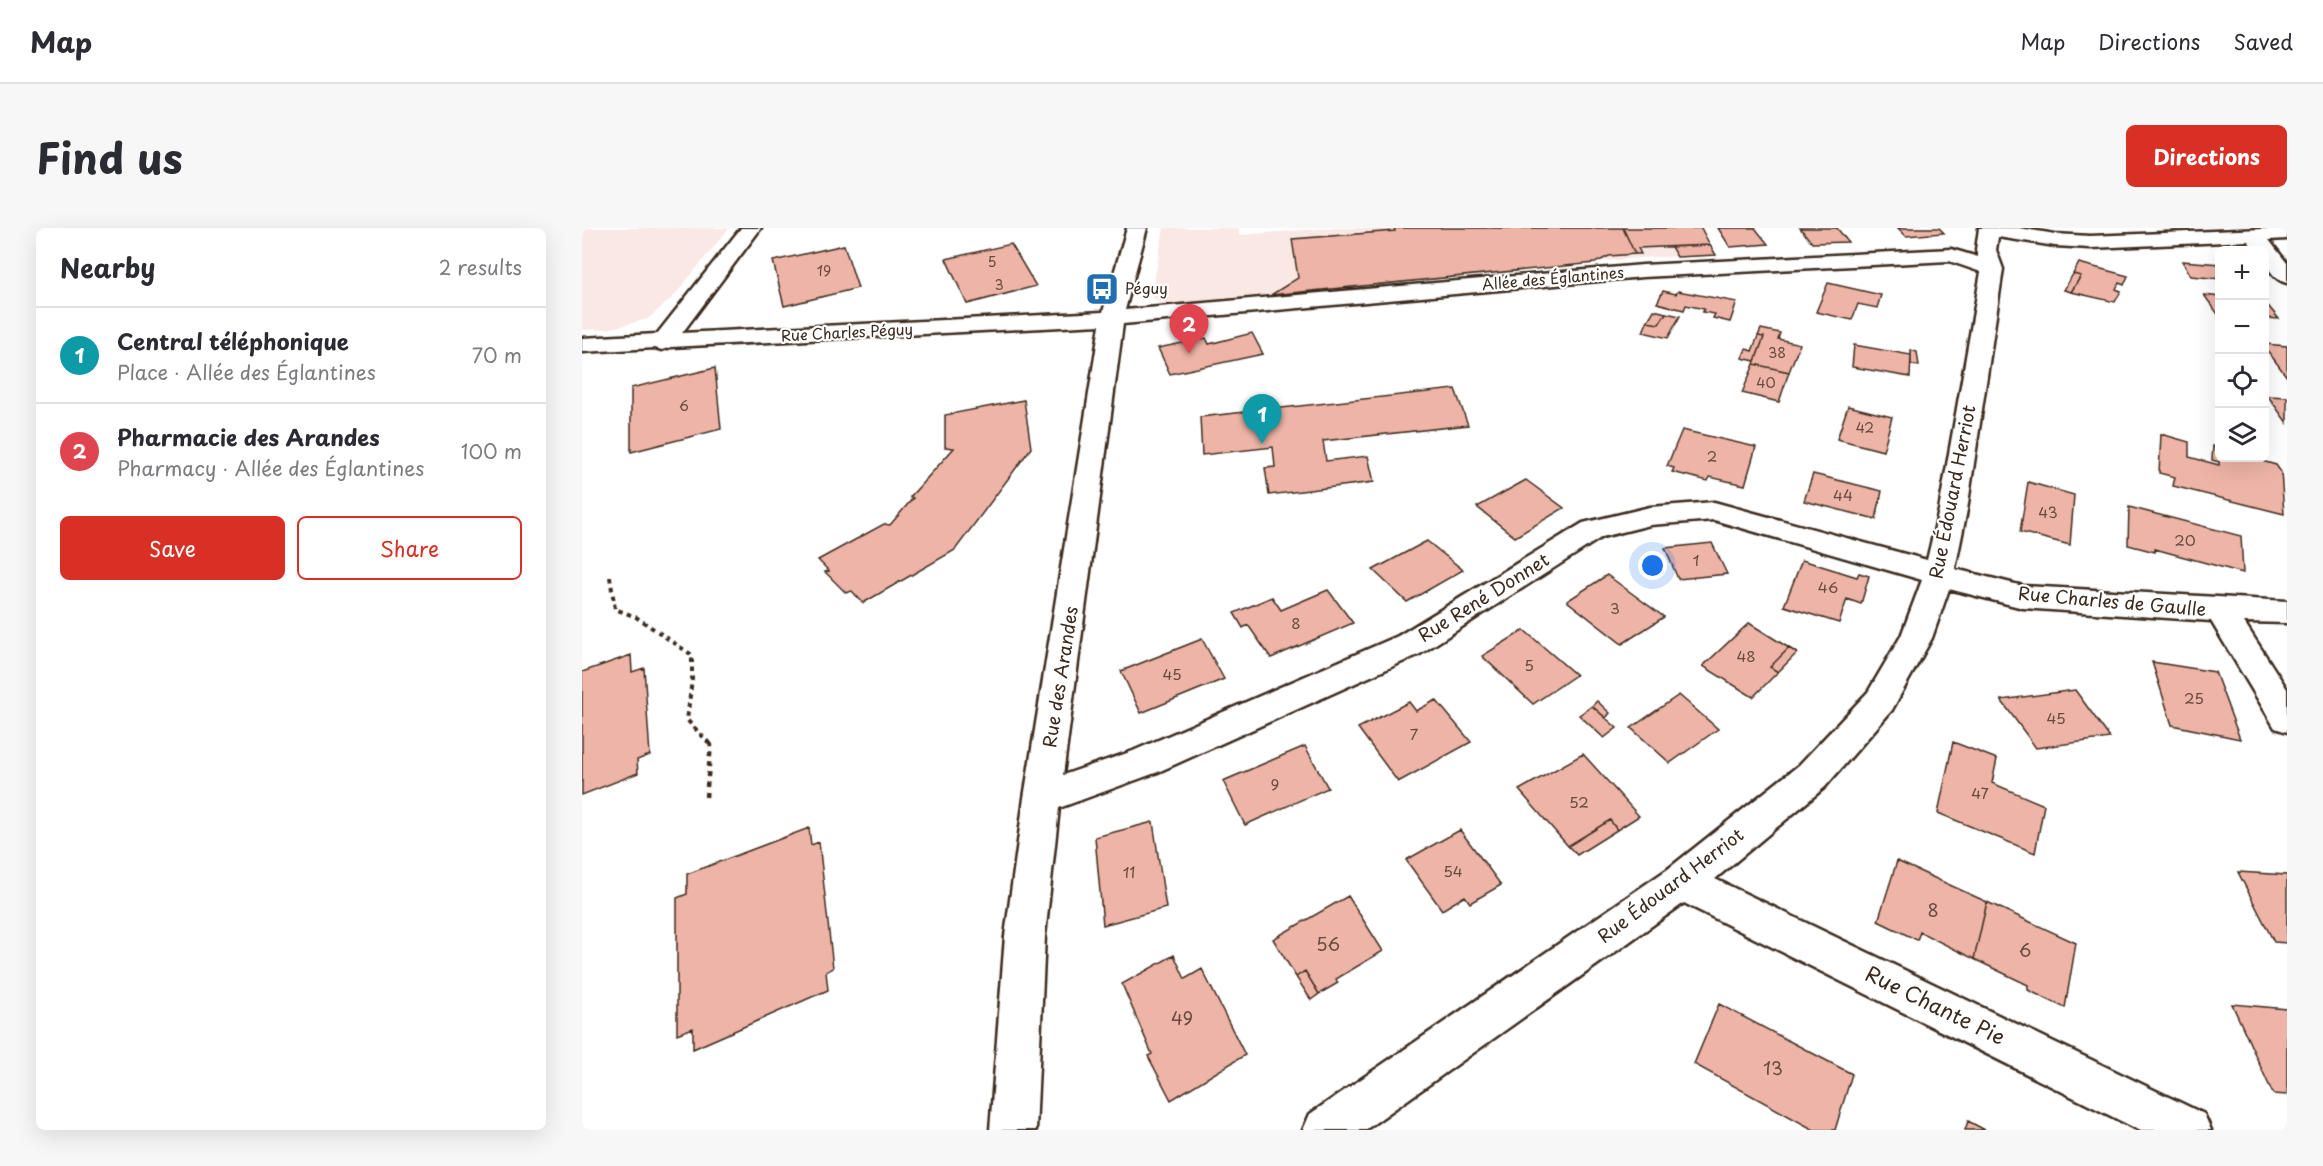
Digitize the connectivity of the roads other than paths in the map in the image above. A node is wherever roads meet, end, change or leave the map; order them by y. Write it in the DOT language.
graph roads {
  1 [pos="751,228"];
  2 [pos="1137,228"];
  3 [pos="1989,229"];
  4 [pos="2287,233"];
  5 [pos="2254,235"];
  6 [pos="1992,269"];
  7 [pos="2287,277"];
  8 [pos="1112,318"];
  9 [pos="662,343"];
  10 [pos="582,345"];
  11 [pos="1940,575"];
  12 [pos="2220,610"];
  13 [pos="2287,612"];
  14 [pos="2287,718"];
  15 [pos="1042,798"];
  16 [pos="1682,882"];
  17 [pos="1013,1130"];
  18 [pos="1326,1130"];
  19 [pos="2188,1130"];
  1 -- 9 [label="street"];
  2 -- 8 [label="street, Rue des Arandes"];
  3 -- 5 [label="street, Rue Édouard Herriot"];
  3 -- 6 [label="street, Rue Édouard Herriot"];
  4 -- 5 [label="street, Rue Édouard Herriot"];
  5 -- 7 [label="street"];
  6 -- 8 [label="street, Allée des Églantines"];
  6 -- 11 [label="street, Rue Édouard Herriot"];
  8 -- 9 [label="street, Rue Charles Péguy"];
  8 -- 15 [label="street, Rue des Arandes"];
  9 -- 10 [label="street, Rue Charles Péguy"];
  11 -- 12 [label="street, Rue Charles de Gaulle"];
  11 -- 15 [label="street, Rue René Donnet"];
  11 -- 16 [label="street, Rue Édouard Herriot"];
  12 -- 13 [label="street, Rue Charles de Gaulle"];
  12 -- 14 [label="street"];
  15 -- 17 [label="street, Rue des Arandes"];
  16 -- 18 [label="street, Rue Édouard Herriot"];
  16 -- 19 [label="street, Rue Chante Pie"];
}
